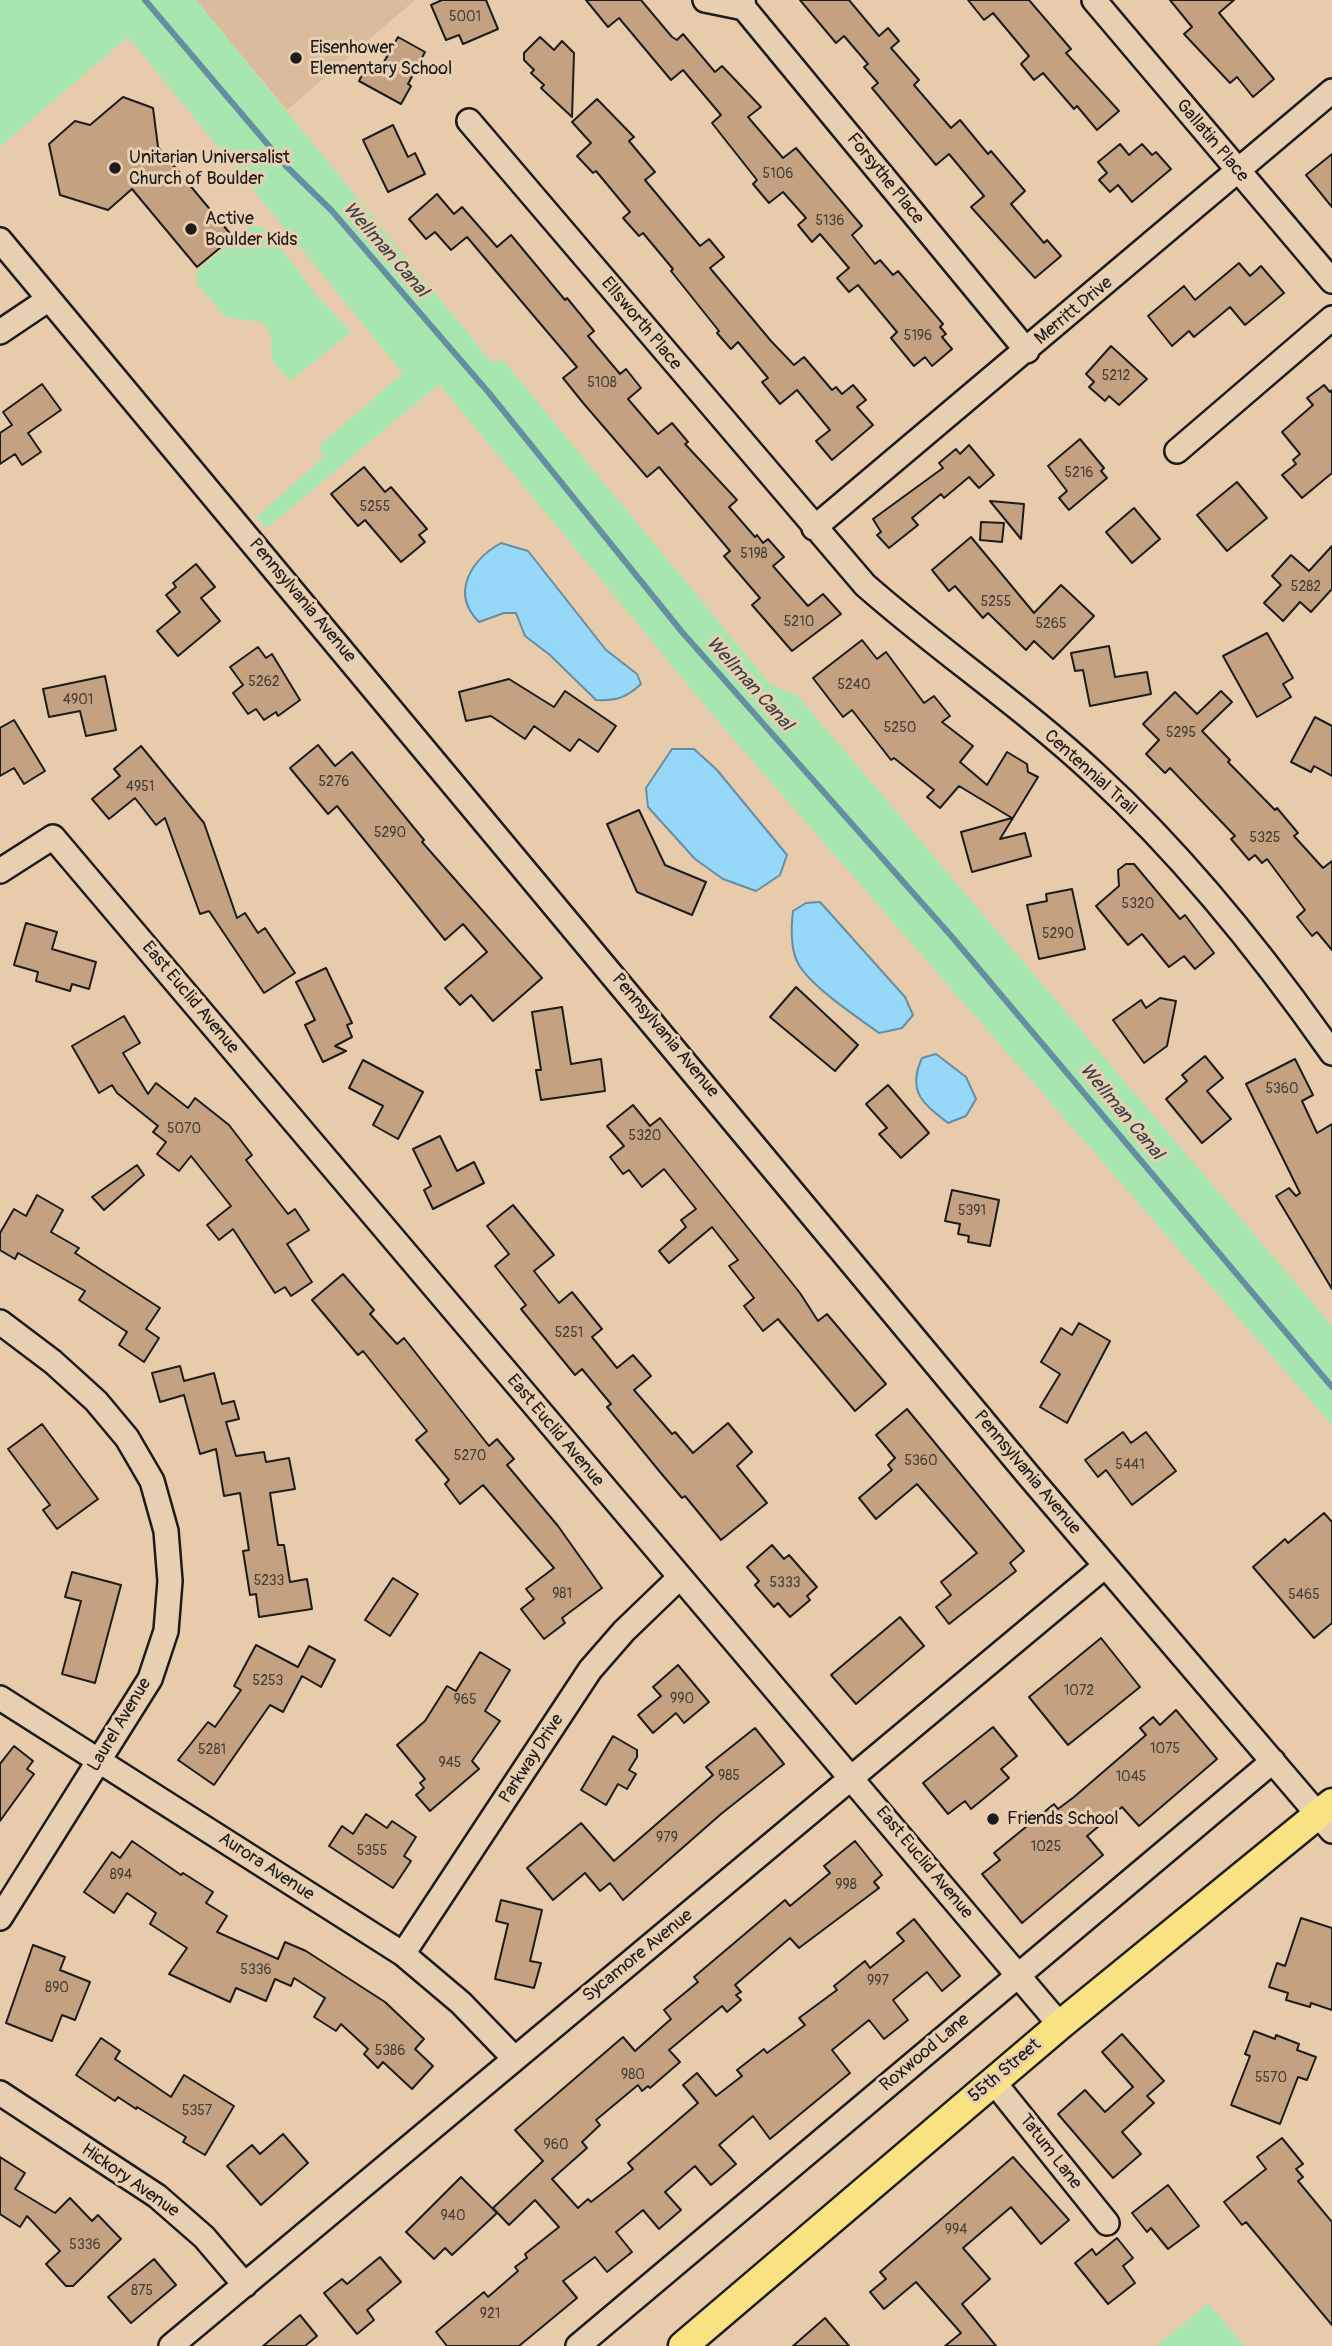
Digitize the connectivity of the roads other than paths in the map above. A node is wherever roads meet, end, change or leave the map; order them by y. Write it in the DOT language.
graph roads {
  1 [pos="705,0"];
  2 [pos="1094,0"];
  3 [pos="743,4"];
  4 [pos="1332,91"];
  5 [pos="469,121"];
  6 [pos="1238,171"];
  7 [pos="0,240"];
  8 [pos="1332,281"];
  9 [pos="49,299"];
  10 [pos="1332,318"];
  11 [pos="0,332"];
  12 [pos="1027,351"];
  13 [pos="1177,451"];
  14 [pos="814,528"];
  15 [pos="0,871"];
  16 [pos="1332,1053"];
  17 [pos="0,1322"];
  18 [pos="1105,1566"];
  19 [pos="679,1578"];
  20 [pos="0,1698"];
  21 [pos="100,1761"];
  22 [pos="1273,1761"];
  23 [pos="853,1779"];
  24 [pos="1327,1816"];
  25 [pos="0,1918"];
  26 [pos="403,1954"];
  27 [pos="1018,1976"];
  28 [pos="1060,2025"];
  29 [pos="514,2058"];
  30 [pos="993,2081"];
  31 [pos="0,2093"];
  32 [pos="1107,2223"];
  33 [pos="245,2285"];
  34 [pos="698,2341"];
  35 [pos="171,2346"];
  36 [pos="578,2346"];
  1 -- 3 [label="street, Forsythe Place"];
  2 -- 6 [label="street, Gallatin Place"];
  3 -- 12 [label="street, Forsythe Place"];
  4 -- 6 [label="street, Merritt Drive"];
  5 -- 14 [label="street, Ellsworth Place"];
  6 -- 8 [label="street, Gallatin Place"];
  6 -- 12 [label="street, Merritt Drive"];
  7 -- 9 [label="street, Pennsylvania Avenue"];
  9 -- 11 [label="street"];
  9 -- 18 [label="street, Pennsylvania Avenue"];
  10 -- 13 [label="street"];
  12 -- 14 [label="street, Merritt Drive"];
  14 -- 16 [label="street, Centennial Trail"];
  15 -- 19 [label="street, East Euclid Avenue"];
  17 -- 21 [label="street, Laurel Avenue"];
  18 -- 22 [label="street, Pennsylvania Avenue"];
  18 -- 23 [label="street, Sycamore Avenue"];
  19 -- 23 [label="street, East Euclid Avenue"];
  19 -- 26 [label="street, Parkway Drive"];
  20 -- 21 [label="street, Aurora Avenue"];
  21 -- 25 [label="street, Laurel Avenue"];
  21 -- 26 [label="street, Aurora Avenue"];
  22 -- 24 [label="street, Pennsylvania Avenue"];
  22 -- 27 [label="street, Roxwood Lane"];
  23 -- 27 [label="street, East Euclid Avenue"];
  23 -- 29 [label="street, Sycamore Avenue"];
  24 -- 28 [label="main road, 55th Street"];
  26 -- 29 [label="street, Aurora Avenue"];
  27 -- 28 [label="street, East Euclid Avenue"];
  27 -- 36 [label="street, Roxwood Lane"];
  28 -- 30 [label="main road, 55th Street"];
  29 -- 33 [label="street, Sycamore Avenue"];
  30 -- 32 [label="street, Tatum Lane"];
  30 -- 34 [label="main road, 55th Street"];
  31 -- 33 [label="street, Hickory Avenue"];
  33 -- 35 [label="street, Sycamore Avenue"];
}
